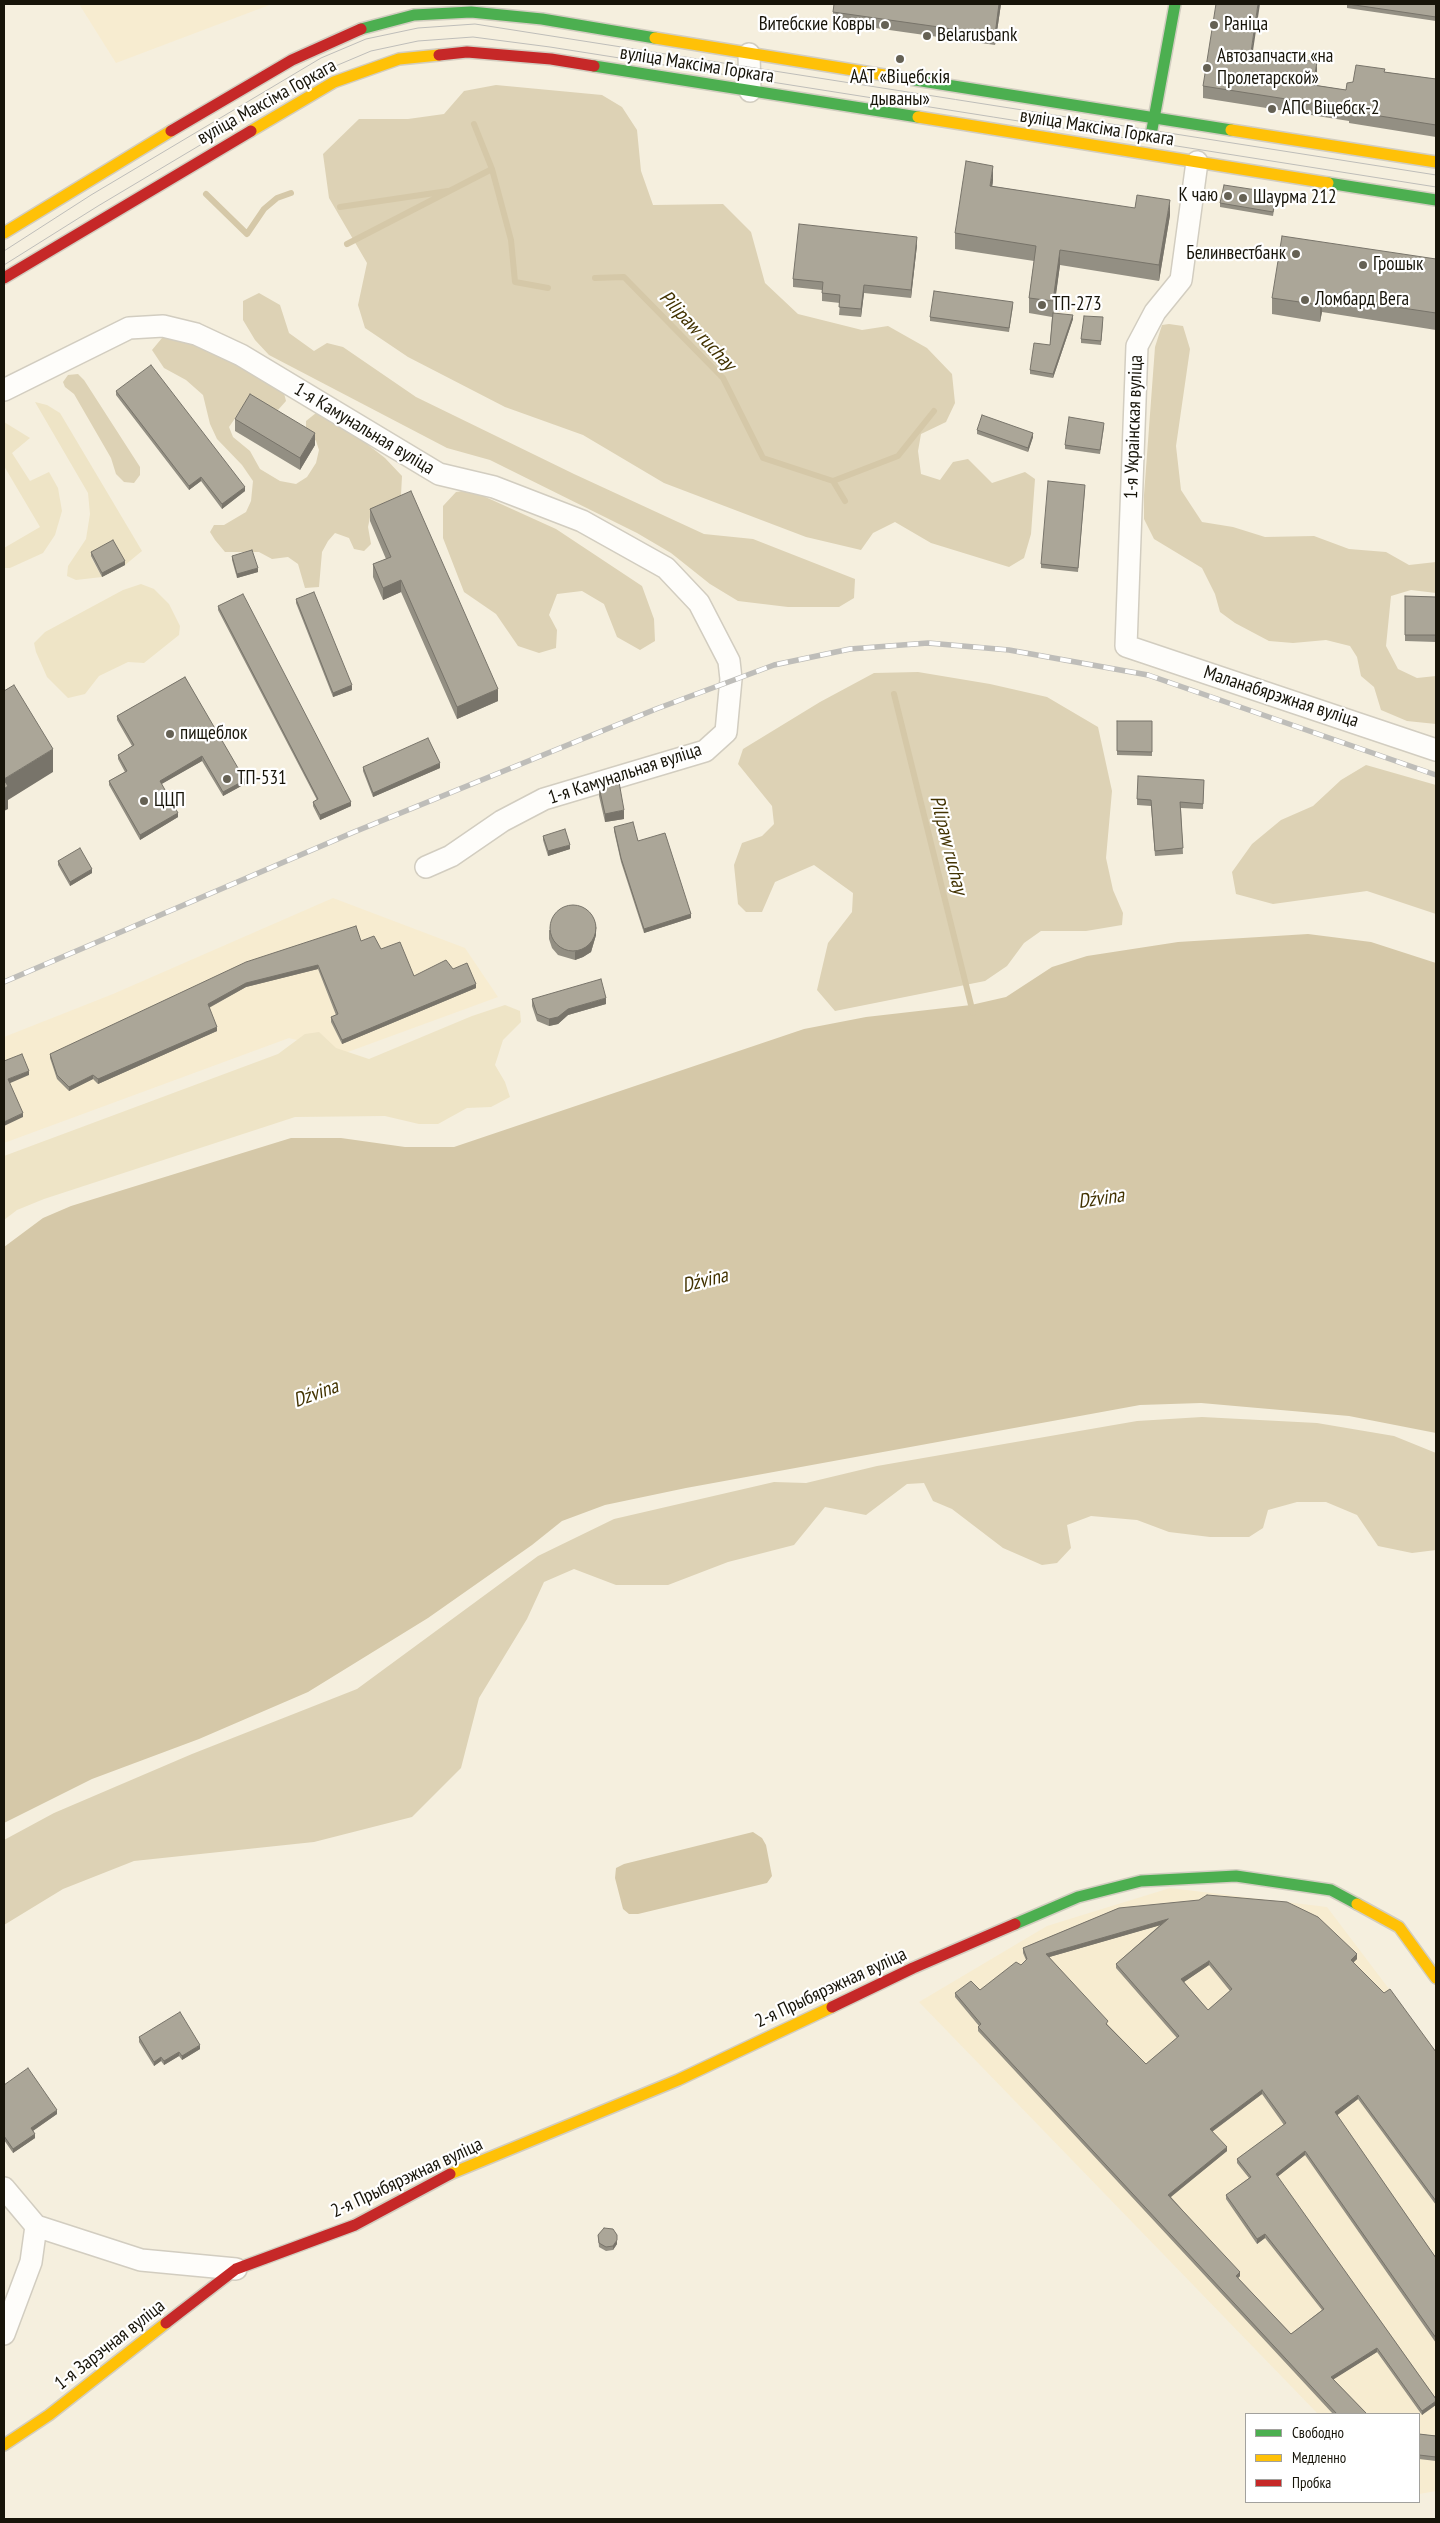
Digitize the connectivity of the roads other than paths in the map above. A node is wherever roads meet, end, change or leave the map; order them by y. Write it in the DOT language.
graph roads {
  1 [pos="1175,4"];
  2 [pos="749,54"];
  3 [pos="750,91"];
  4 [pos="1154,117"];
  5 [pos="1148,154"];
  6 [pos="1197,162"];
  7 [pos="1436,162"];
  8 [pos="1436,200"];
  9 [pos="4,234"];
  10 [pos="4,278"];
  11 [pos="4,390"];
  12 [pos="1126,646"];
  13 [pos="1436,750"];
  14 [pos="426,867"];
  15 [pos="1436,1978"];
  16 [pos="4,2188"];
  17 [pos="36,2226"];
  18 [pos="236,2269"];
  19 [pos="4,2334"];
  20 [pos="4,2445"];
  1 -- 4 [label="main road"];
  2 -- 3 [label="street"];
  2 -- 4 [label="main road, вуліца Максіма Горкага"];
  2 -- 9 [label="main road, вуліца Максіма Горкага"];
  3 -- 5 [label="main road, вуліца Максіма Горкага"];
  3 -- 10 [label="main road, вуліца Максіма Горкага"];
  4 -- 5 [label="main road"];
  4 -- 7 [label="main road, вуліца Максіма Горкага"];
  5 -- 6 [label="main road, вуліца Максіма Горкага"];
  6 -- 8 [label="main road, вуліца Максіма Горкага"];
  6 -- 12 [label="street, 1-я Украінская вуліца"];
  11 -- 14 [label="street, 1-я Камунальная вуліца"];
  12 -- 13 [label="street, Маланабярэжная вуліца"];
  15 -- 18 [label="main road, 2-я Прыбярэжная вуліца"];
  16 -- 17 [label="street"];
  17 -- 18 [label="street"];
  17 -- 19 [label="street"];
  18 -- 20 [label="main road, 1-я Зарэчная вуліца"];
}
